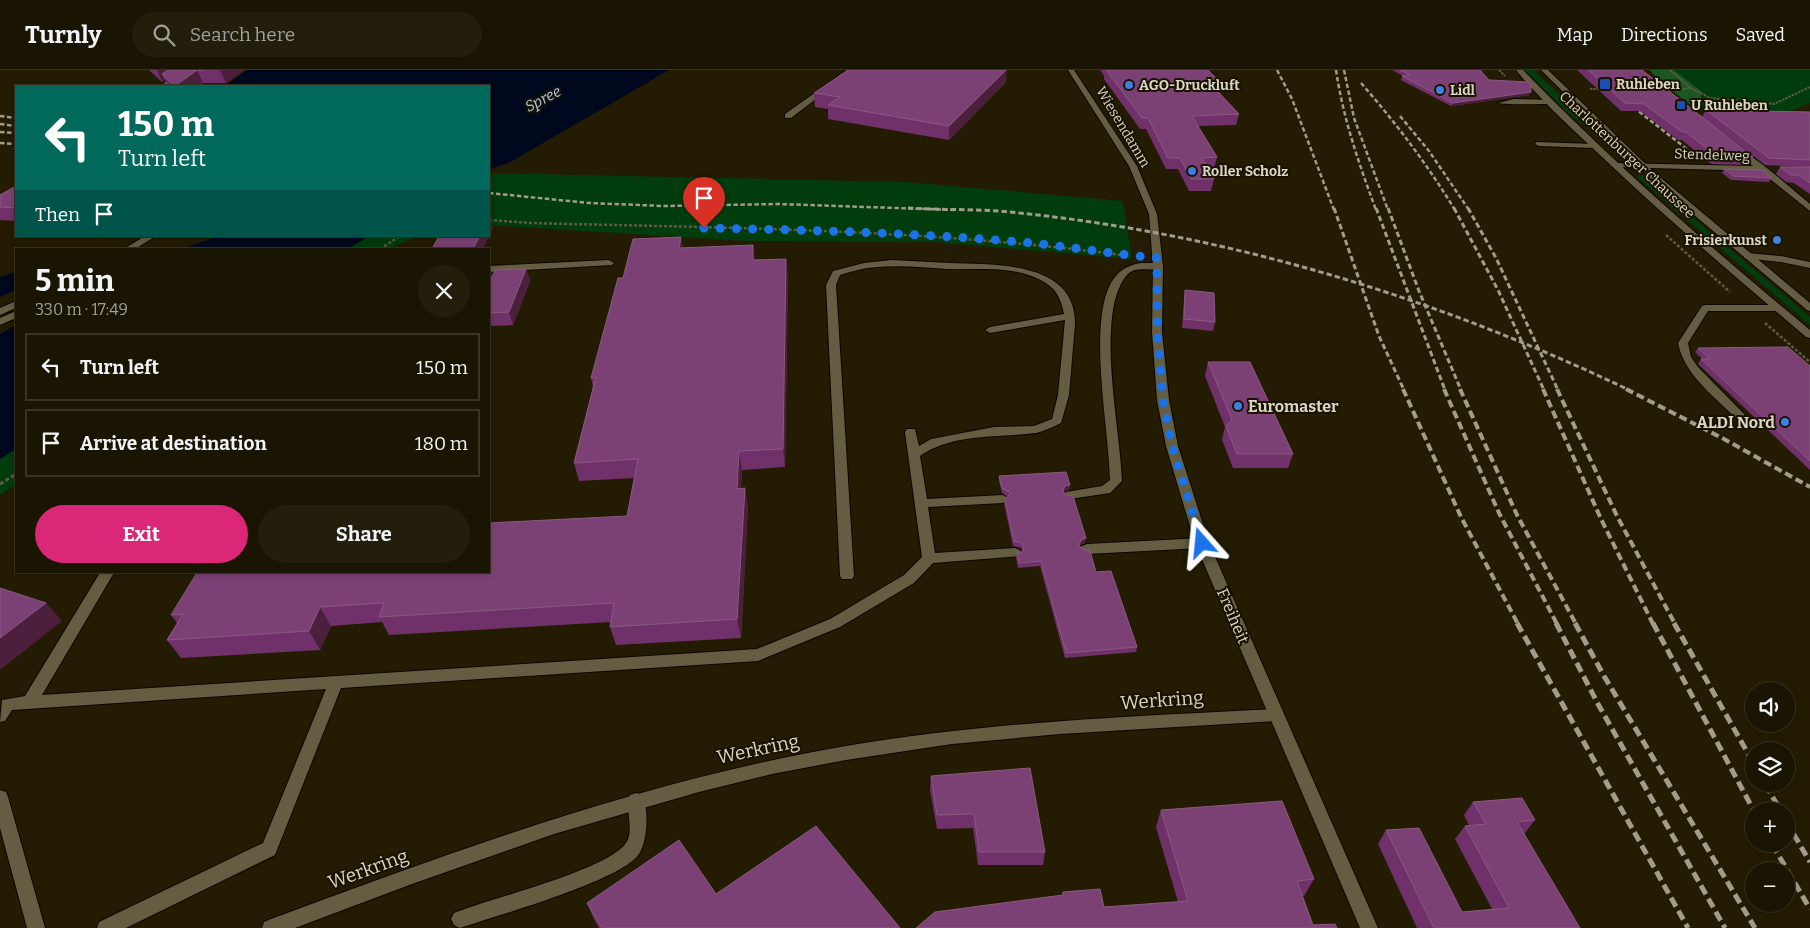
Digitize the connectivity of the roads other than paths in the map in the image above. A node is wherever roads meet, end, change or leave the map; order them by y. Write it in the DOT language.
graph roads {
  1 [pos="186,70"];
  2 [pos="851,70"];
  3 [pos="1071,70"];
  4 [pos="1519,70"];
  5 [pos="1544,70"];
  6 [pos="164,85"];
  7 [pos="1550,102"];
  8 [pos="1501,103"];
  9 [pos="788,116"];
  10 [pos="1539,144"];
  11 [pos="1594,146"];
  12 [pos="1733,146"];
  13 [pos="1614,165"];
  14 [pos="1644,165"];
  15 [pos="1762,169"];
  16 [pos="1781,170"];
  17 [pos="1810,208"];
  18 [pos="150,237"];
  19 [pos="151,237"];
  20 [pos="130,248"];
  21 [pos="144,248"];
  22 [pos="1747,256"];
  23 [pos="1157,262"];
  24 [pos="609,263"];
  25 [pos="1810,266"];
  26 [pos="490,269"];
  27 [pos="15,304"];
  28 [pos="1777,308"];
  29 [pos="1810,308"];
  30 [pos="0,312"];
  31 [pos="15,314"];
  32 [pos="1070,316"];
  33 [pos="0,322"];
  34 [pos="990,330"];
  35 [pos="1810,335"];
  36 [pos="1742,418"];
  37 [pos="911,432"];
  38 [pos="914,455"];
  39 [pos="1070,495"];
  40 [pos="1003,499"];
  41 [pos="921,503"];
  42 [pos="1202,543"];
  43 [pos="1087,549"];
  44 [pos="1015,553"];
  45 [pos="929,558"];
  46 [pos="107,573"];
  47 [pos="847,576"];
  48 [pos="336,682"];
  49 [pos="30,702"];
  50 [pos="1275,715"];
  51 [pos="0,716"];
  52 [pos="0,797"];
  53 [pos="636,800"];
  54 [pos="460,919"];
  55 [pos="36,928"];
  56 [pos="106,928"];
  57 [pos="271,928"];
  58 [pos="1370,928"];
  1 -- 6 [label="street"];
  2 -- 9 [label="street"];
  3 -- 23 [label="street, Wiesendamm"];
  4 -- 7 [label="street, Charlottenburger Chaussee"];
  5 -- 14 [label="street, Charlottenburger Chaussee"];
  7 -- 8 [label="street"];
  7 -- 11 [label="street, Charlottenburger Chaussee"];
  10 -- 11 [label="street"];
  11 -- 13 [label="street, Charlottenburger Chaussee"];
  12 -- 15 [label="street"];
  13 -- 14 [label="street, Stendelweg"];
  13 -- 28 [label="street, Charlottenburger Chaussee"];
  14 -- 15 [label="street, Stendelweg"];
  14 -- 22 [label="street, Charlottenburger Chaussee"];
  15 -- 16 [label="street, Stendelweg"];
  15 -- 17 [label="street"];
  18 -- 20 [label="street"];
  19 -- 21 [label="street"];
  22 -- 25 [label="street"];
  22 -- 29 [label="street, Charlottenburger Chaussee"];
  23 -- 39 [label="street"];
  23 -- 42 [label="street, Freiheit"];
  24 -- 26 [label="street"];
  27 -- 30 [label="street"];
  28 -- 35 [label="street, Charlottenburger Chaussee"];
  28 -- 36 [label="street"];
  31 -- 33 [label="street"];
  32 -- 34 [label="street"];
  32 -- 38 [label="street"];
  32 -- 47 [label="street"];
  37 -- 38 [label="street"];
  38 -- 41 [label="street"];
  40 -- 41 [label="street"];
  41 -- 45 [label="street"];
  42 -- 43 [label="street"];
  42 -- 50 [label="street, Freiheit"];
  44 -- 45 [label="street"];
  45 -- 48 [label="street"];
  46 -- 49 [label="street"];
  48 -- 49 [label="street"];
  48 -- 56 [label="street"];
  49 -- 51 [label="street"];
  50 -- 53 [label="street, Werkring"];
  50 -- 58 [label="street, Freiheit"];
  52 -- 55 [label="street"];
  53 -- 54 [label="street"];
  53 -- 57 [label="street, Werkring"];
}
